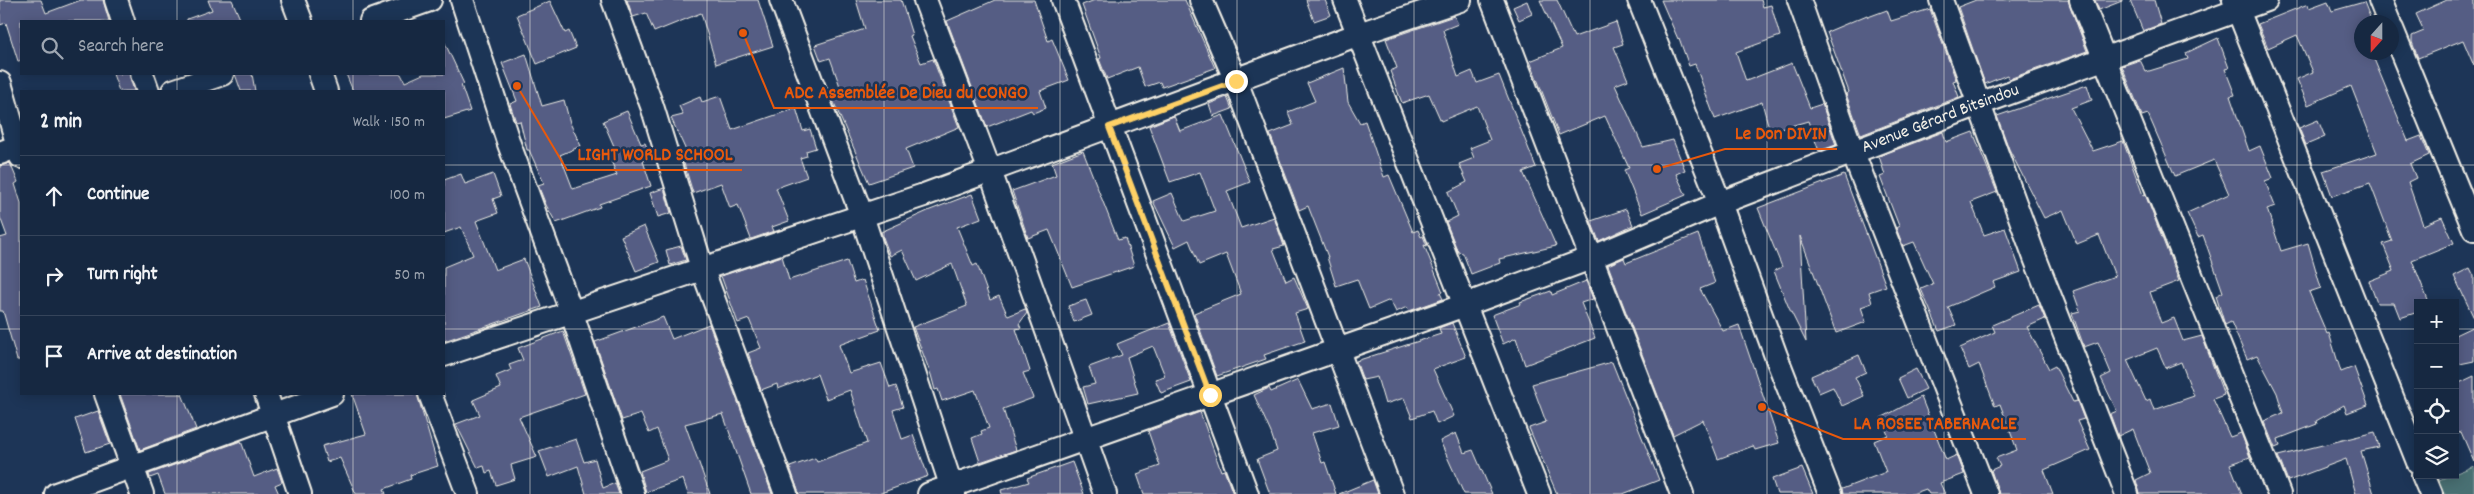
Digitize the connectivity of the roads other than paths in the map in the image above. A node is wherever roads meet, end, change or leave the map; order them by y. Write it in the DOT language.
graph roads {
  1 [pos="116,0"];
  2 [pos="293,0"];
  3 [pos="430,0"];
  4 [pos="462,0"];
  5 [pos="613,0"];
  6 [pos="781,0"];
  7 [pos="925,0"];
  8 [pos="1063,0"];
  9 [pos="1200,0"];
  10 [pos="1346,0"];
  11 [pos="1460,0"];
  12 [pos="1492,0"];
  13 [pos="1639,0"];
  14 [pos="1799,0"];
  15 [pos="1941,0"];
  16 [pos="2081,0"];
  17 [pos="2266,0"];
  18 [pos="2380,0"];
  19 [pos="2236,5"];
  20 [pos="2386,15"];
  21 [pos="124,20"];
  22 [pos="301,20"];
  23 [pos="374,20"];
  24 [pos="1360,34"];
  25 [pos="2399,46"];
  26 [pos="2102,58"];
  27 [pos="142,75"];
  28 [pos="219,75"];
  29 [pos="320,75"];
  30 [pos="1236,81"];
  31 [pos="0,83"];
  32 [pos="148,90"];
  33 [pos="176,90"];
  34 [pos="326,90"];
  35 [pos="1979,104"];
  36 [pos="1109,127"];
  37 [pos="15,150"];
  38 [pos="1853,153"];
  39 [pos="990,171"];
  40 [pos="1720,203"];
  41 [pos="862,216"];
  42 [pos="2474,229"];
  43 [pos="1591,258"];
  44 [pos="702,268"];
  45 [pos="1465,305"];
  46 [pos="571,311"];
  47 [pos="1337,350"];
  48 [pos="445,355"];
  49 [pos="106,395"];
  50 [pos="326,395"];
  51 [pos="430,395"];
  52 [pos="1210,395"];
  53 [pos="270,404"];
  54 [pos="1085,439"];
  55 [pos="2414,453"];
  56 [pos="132,466"];
  57 [pos="2425,479"];
  58 [pos="953,490"];
  59 [pos="56,494"];
  60 [pos="142,494"];
  61 [pos="300,494"];
  62 [pos="468,494"];
  63 [pos="633,494"];
  64 [pos="786,494"];
  65 [pos="929,494"];
  66 [pos="1105,494"];
  67 [pos="1248,494"];
  68 [pos="1392,494"];
  69 [pos="1539,494"];
  70 [pos="1682,494"];
  71 [pos="1830,494"];
  72 [pos="1986,494"];
  73 [pos="2127,494"];
  74 [pos="2279,494"];
  75 [pos="2431,494"];
  1 -- 21 [label="street"];
  2 -- 22 [label="street"];
  3 -- 23 [label="street"];
  4 -- 46 [label="street"];
  5 -- 44 [label="street"];
  6 -- 41 [label="street"];
  7 -- 39 [label="street"];
  8 -- 36 [label="street"];
  9 -- 30 [label="street"];
  10 -- 24 [label="street"];
  11 -- 24 [label="street"];
  12 -- 43 [label="street"];
  13 -- 40 [label="street"];
  14 -- 38 [label="street"];
  15 -- 35 [label="street"];
  16 -- 26 [label="street"];
  17 -- 19 [label="street, Avenue Gérard Bitsindou"];
  18 -- 20 [label="street"];
  19 -- 26 [label="street, Avenue Gérard Bitsindou"];
  19 -- 55 [label="street"];
  24 -- 30 [label="street"];
  24 -- 45 [label="street"];
  25 -- 42 [label="street"];
  26 -- 35 [label="street, Avenue Gérard Bitsindou"];
  26 -- 74 [label="street"];
  27 -- 32 [label="street"];
  28 -- 33 [label="street"];
  29 -- 34 [label="street"];
  30 -- 36 [label="street"];
  30 -- 47 [label="street"];
  31 -- 37 [label="street"];
  35 -- 38 [label="street, Avenue Gérard Bitsindou"];
  35 -- 73 [label="street"];
  36 -- 39 [label="street"];
  36 -- 52 [label="street"];
  38 -- 40 [label="street, Avenue Gérard Bitsindou"];
  38 -- 72 [label="street"];
  39 -- 41 [label="street"];
  39 -- 54 [label="street"];
  40 -- 43 [label="street, Avenue Gérard Bitsindou"];
  40 -- 71 [label="street"];
  41 -- 44 [label="street"];
  41 -- 58 [label="street"];
  43 -- 45 [label="street, Avenue Gérard Bitsindou"];
  43 -- 70 [label="street"];
  44 -- 46 [label="street"];
  44 -- 64 [label="street"];
  45 -- 47 [label="street, Avenue Gérard Bitsindou"];
  45 -- 69 [label="street"];
  46 -- 48 [label="street"];
  46 -- 63 [label="street"];
  47 -- 52 [label="street, Avenue Gérard Bitsindou"];
  47 -- 68 [label="street"];
  49 -- 56 [label="street"];
  50 -- 53 [label="street"];
  51 -- 62 [label="street"];
  52 -- 54 [label="street, Avenue Gérard Bitsindou"];
  52 -- 67 [label="street"];
  53 -- 56 [label="street"];
  53 -- 61 [label="street"];
  54 -- 58 [label="street, Avenue Gérard Bitsindou"];
  54 -- 66 [label="street"];
  56 -- 59 [label="street"];
  56 -- 60 [label="street"];
  57 -- 75 [label="street"];
  58 -- 65 [label="street, Avenue Gérard Bitsindou"];
}
